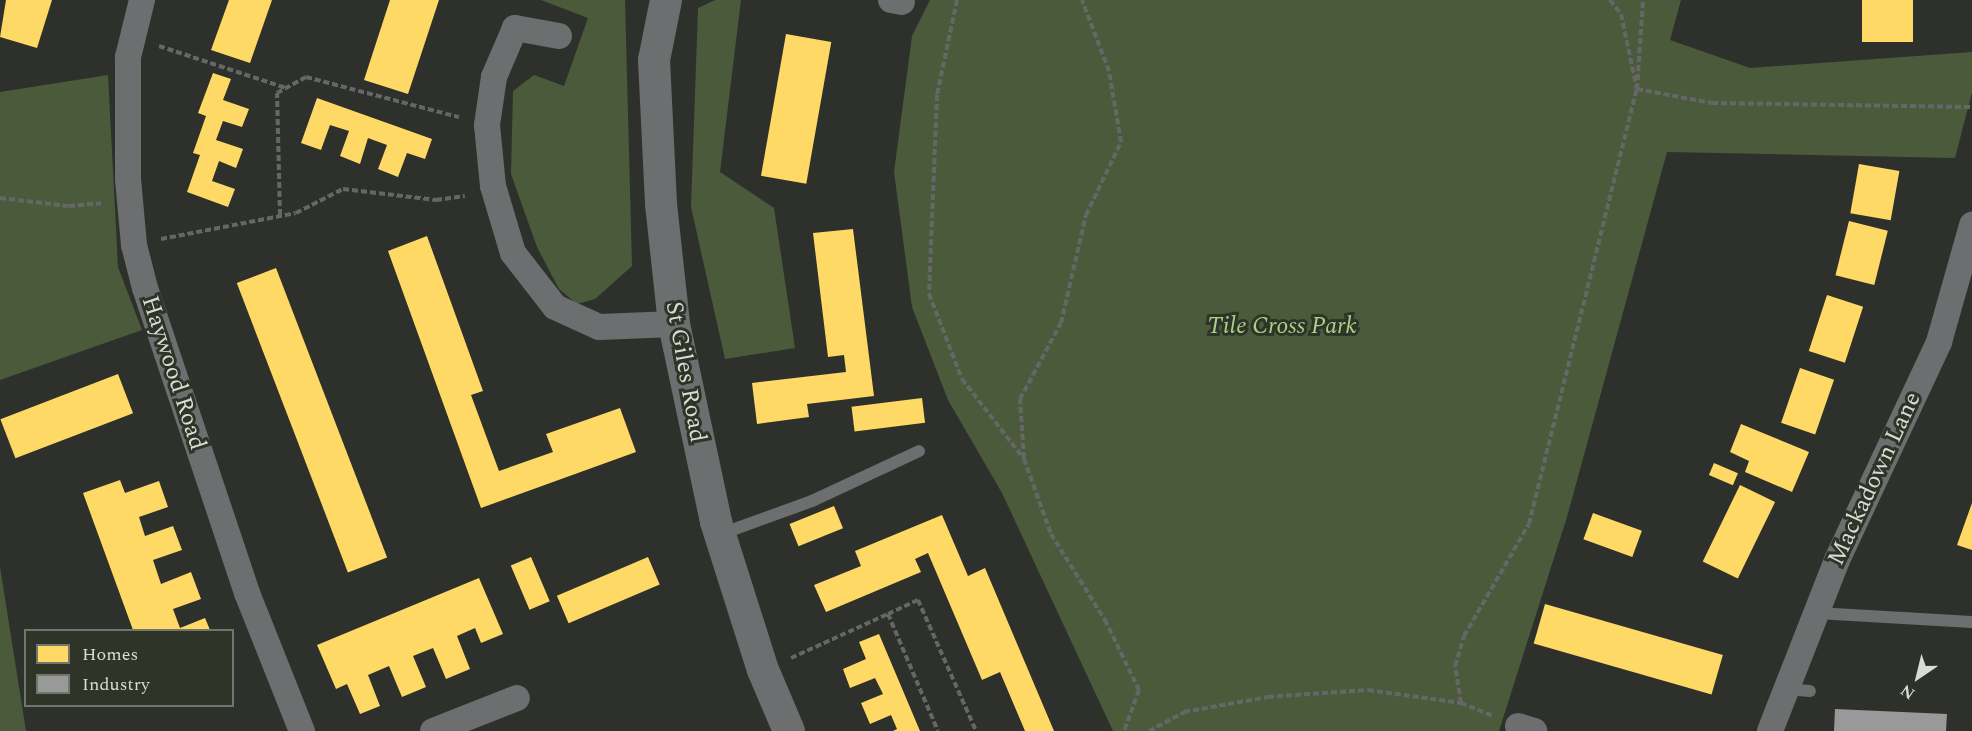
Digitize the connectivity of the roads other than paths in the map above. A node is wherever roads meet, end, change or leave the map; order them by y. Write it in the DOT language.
graph roads {
  1 [pos="142,0"];
  2 [pos="666,0"];
  3 [pos="559,36"];
  4 [pos="1972,225"];
  5 [pos="674,324"];
  6 [pos="919,451"];
  7 [pos="720,534"];
  8 [pos="1816,613"];
  9 [pos="1972,622"];
  10 [pos="517,698"];
  11 [pos="302,731"];
  12 [pos="433,731"];
  13 [pos="789,731"];
  14 [pos="1770,731"];
  1 -- 11 [label="street, Haywood Road"];
  2 -- 5 [label="street, St Giles Road"];
  3 -- 5 [label="street"];
  4 -- 8 [label="street, Mackadown Lane"];
  5 -- 7 [label="street, St Giles Road"];
  6 -- 7 [label="lane"];
  7 -- 13 [label="street, St Giles Road"];
  8 -- 9 [label="lane"];
  8 -- 14 [label="street, Mackadown Lane"];
  10 -- 12 [label="street"];
}
